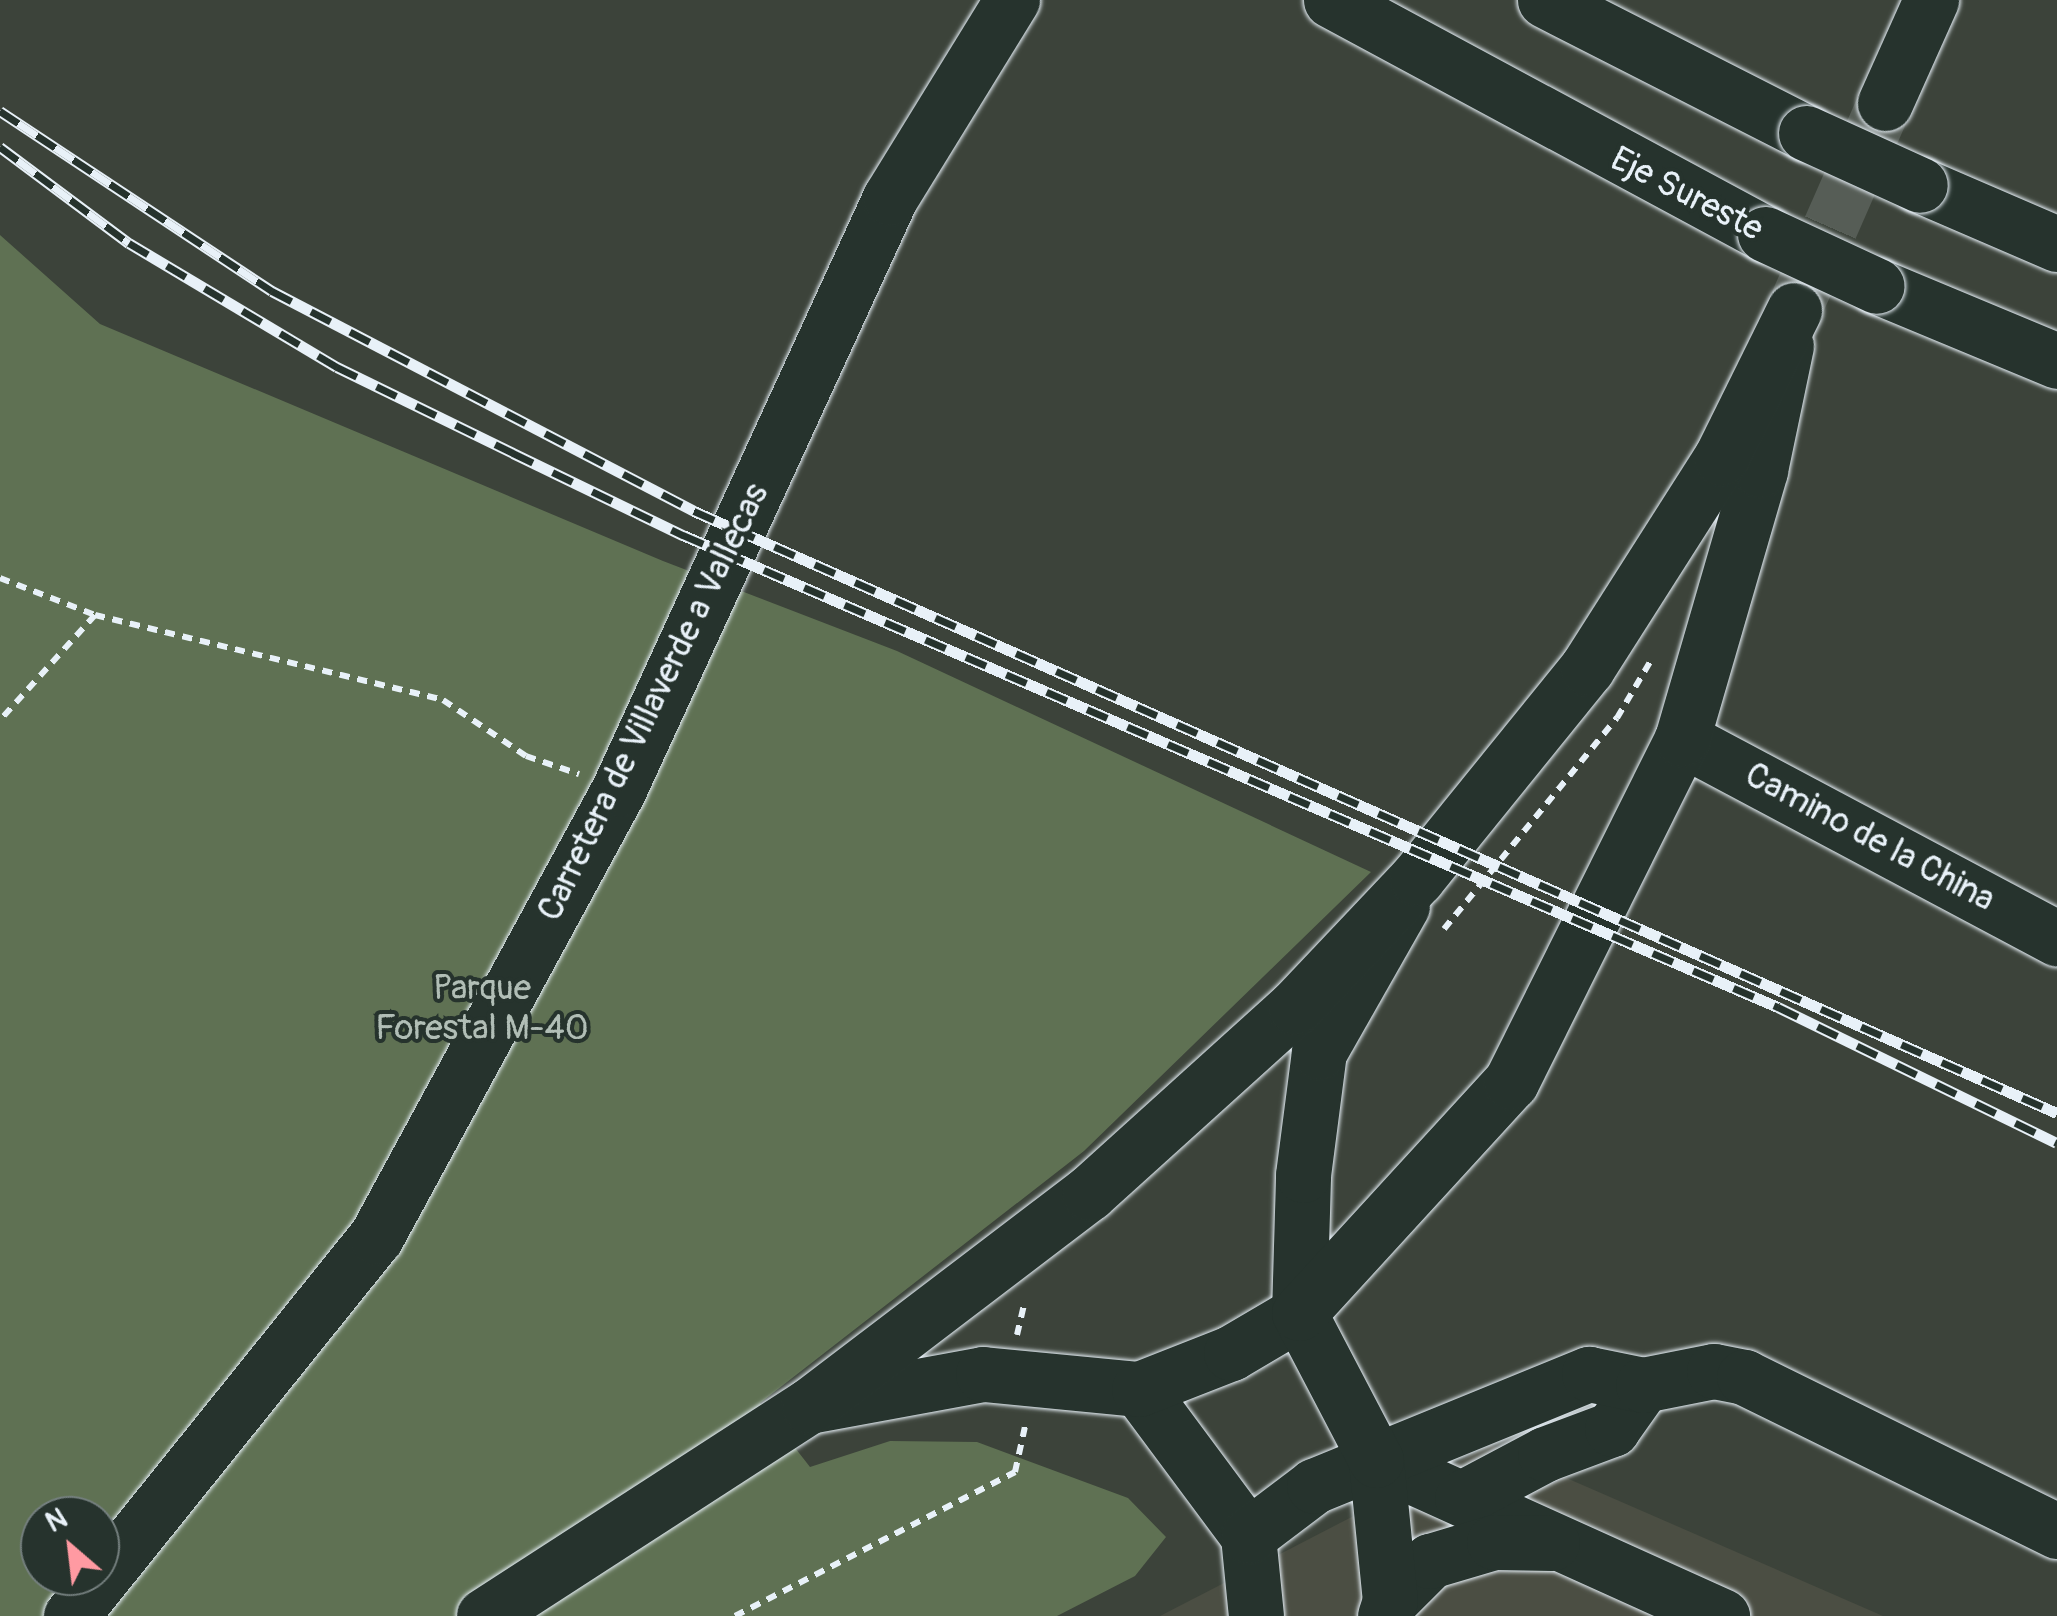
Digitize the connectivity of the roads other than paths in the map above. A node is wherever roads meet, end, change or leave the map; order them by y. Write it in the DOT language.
graph roads {
  1 [pos="1012,0"];
  2 [pos="1331,0"];
  3 [pos="1545,0"];
  4 [pos="1928,0"];
  5 [pos="1895,80"];
  6 [pos="2057,244"];
  7 [pos="2057,361"];
  8 [pos="1682,738"];
  9 [pos="1417,878"];
  10 [pos="2057,938"];
  11 [pos="1298,1313"];
  12 [pos="1644,1385"];
  13 [pos="1139,1390"];
  14 [pos="809,1406"];
  15 [pos="1376,1460"];
  16 [pos="1462,1498"];
  17 [pos="2057,1531"];
  18 [pos="1248,1536"];
  19 [pos="1564,1543"];
  20 [pos="1387,1609"];
  21 [pos="72,1616"];
  22 [pos="484,1616"];
  23 [pos="1256,1616"];
  24 [pos="1722,1616"];
  1 -- 21 [label="main road, Carretera de Villaverde a Vallecas"];
  2 -- 7 [label="main road, Eje Sureste, bridge"];
  3 -- 6 [label="main road, bridge"];
  4 -- 5 [label="main road"];
  8 -- 9 [label="main road"];
  8 -- 10 [label="main road, Camino de la China"];
  8 -- 11 [label="main road"];
  9 -- 11 [label="main road"];
  9 -- 14 [label="main road"];
  11 -- 13 [label="main road"];
  11 -- 15 [label="main road"];
  12 -- 15 [label="main road"];
  12 -- 16 [label="main road"];
  12 -- 17 [label="main road"];
  13 -- 14 [label="main road"];
  13 -- 18 [label="main road"];
  14 -- 22 [label="main road"];
  15 -- 16 [label="main road"];
  15 -- 18 [label="main road"];
  15 -- 20 [label="main road"];
  16 -- 19 [label="main road"];
  18 -- 23 [label="main road"];
  19 -- 20 [label="main road"];
  19 -- 24 [label="main road"];
}
